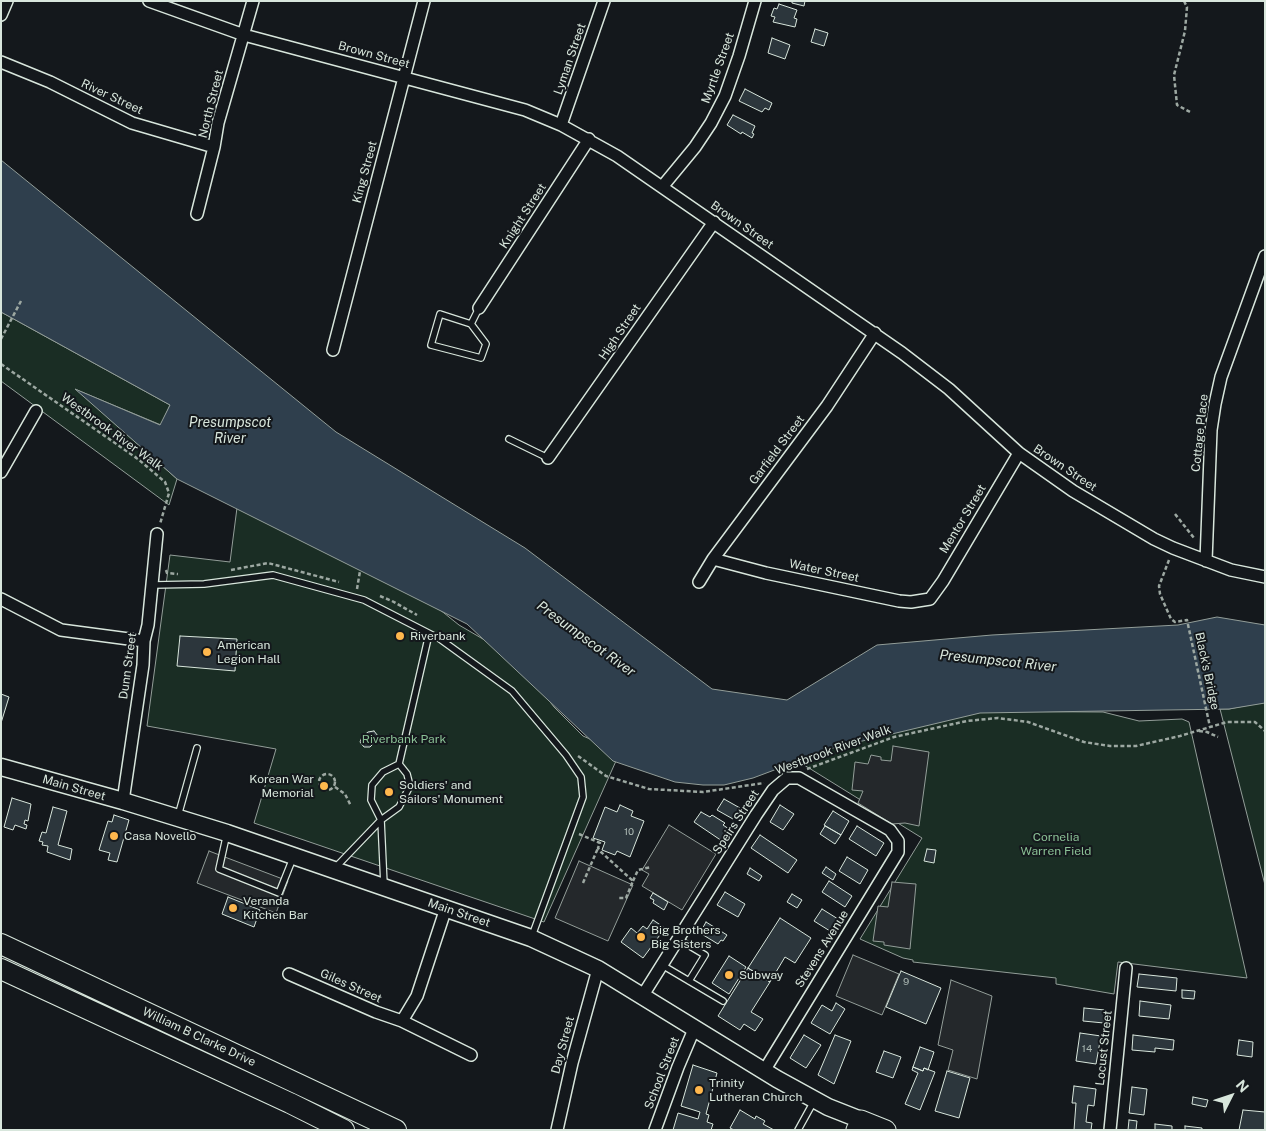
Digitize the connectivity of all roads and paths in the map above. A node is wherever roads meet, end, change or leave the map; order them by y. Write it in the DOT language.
graph roads {
  1 [pos="7,1"];
  2 [pos="149,1"];
  3 [pos="253,1"];
  4 [pos="424,1"];
  5 [pos="604,1"];
  6 [pos="755,1"];
  7 [pos="1184,1"];
  8 [pos="1,14"];
  9 [pos="244,35"];
  10 [pos="1,62"];
  11 [pos="405,78"];
  12 [pos="1192,113"];
  13 [pos="562,124"];
  14 [pos="589,139"];
  15 [pos="214,147"];
  16 [pos="662,188"];
  17 [pos="197,214"];
  18 [pos="714,222"];
  19 [pos="1265,256"];
  20 [pos="21,301"];
  21 [pos="479,308"];
  22 [pos="471,324"];
  23 [pos="875,333"];
  24 [pos="1,339"];
  25 [pos="333,350"];
  26 [pos="1,364"];
  27 [pos="36,411"];
  28 [pos="509,440"];
  29 [pos="1019,453"];
  30 [pos="548,458"];
  31 [pos="1,472"];
  32 [pos="1175,514"];
  33 [pos="157,534"];
  34 [pos="1207,547"];
  35 [pos="1173,548"];
  36 [pos="713,560"];
  37 [pos="1206,561"];
  38 [pos="165,566"];
  39 [pos="230,570"];
  40 [pos="360,571"];
  41 [pos="184,575"];
  42 [pos="1265,577"];
  43 [pos="339,582"];
  44 [pos="699,582"];
  45 [pos="152,585"];
  46 [pos="366,592"];
  47 [pos="374,594"];
  48 [pos="1,599"];
  49 [pos="930,599"];
  50 [pos="421,618"];
  51 [pos="429,634"];
  52 [pos="144,641"];
  53 [pos="1210,727"];
  54 [pos="1197,731"];
  55 [pos="1265,731"];
  56 [pos="1218,737"];
  57 [pos="197,748"];
  58 [pos="576,754"];
  59 [pos="399,764"];
  60 [pos="1,767"];
  61 [pos="787,778"];
  62 [pos="334,786"];
  63 [pos="123,801"];
  64 [pos="351,806"];
  65 [pos="177,818"];
  66 [pos="381,820"];
  67 [pos="571,830"];
  68 [pos="227,833"];
  69 [pos="598,848"];
  70 [pos="294,856"];
  71 [pos="651,867"];
  72 [pos="333,869"];
  73 [pos="633,881"];
  74 [pos="583,883"];
  75 [pos="384,887"];
  76 [pos="619,898"];
  77 [pos="446,908"];
  78 [pos="531,938"];
  79 [pos="678,939"];
  80 [pos="1,944"];
  81 [pos="662,965"];
  82 [pos="598,968"];
  83 [pos="1126,968"];
  84 [pos="1,970"];
  85 [pos="289,974"];
  86 [pos="688,981"];
  87 [pos="643,995"];
  88 [pos="723,1001"];
  89 [pos="402,1021"];
  90 [pos="694,1027"];
  91 [pos="471,1054"];
  92 [pos="764,1071"];
  93 [pos="815,1099"];
  94 [pos="859,1125"];
  95 [pos="344,1130"];
  96 [pos="396,1130"];
  97 [pos="557,1130"];
  98 [pos="655,1130"];
  99 [pos="798,1130"];
  100 [pos="886,1130"];
  101 [pos="1110,1130"];
  1 -- 8 [label="street"];
  2 -- 9 [label="street, Brown Street"];
  3 -- 9 [label="street, North Street"];
  4 -- 11 [label="street, King Street"];
  5 -- 13 [label="street, Lyman Street"];
  6 -- 16 [label="street, Myrtle Street"];
  7 -- 12 [label="path"];
  9 -- 11 [label="street, Brown Street"];
  9 -- 15 [label="street, North Street"];
  10 -- 15 [label="street, River Street"];
  11 -- 13 [label="street, Brown Street"];
  11 -- 25 [label="street, King Street"];
  13 -- 14 [label="street, Brown Street"];
  14 -- 16 [label="street, Brown Street"];
  14 -- 21 [label="street, Knight Street"];
  15 -- 17 [label="street, North Street"];
  16 -- 18 [label="street, Brown Street"];
  18 -- 23 [label="street, Brown Street"];
  18 -- 30 [label="street, High Street"];
  19 -- 34 [label="street, Cottage Place"];
  20 -- 24 [label="path"];
  21 -- 22 [label="lane"];
  22 -- 22 [label="lane"];
  23 -- 29 [label="street, Brown Street"];
  23 -- 36 [label="street, Garfield Street"];
  26 -- 33 [label="path, Westbrook River Walk"];
  27 -- 31 [label="street"];
  28 -- 30 [label="lane"];
  29 -- 35 [label="street, Brown Street"];
  29 -- 49 [label="street, Mentor Street"];
  32 -- 34 [label="path"];
  33 -- 45 [label="street, Dunn Street"];
  34 -- 37 [label="street, Cottage Place"];
  35 -- 37 [label="street, Brown Street"];
  35 -- 53 [label="path, Black's Bridge"];
  36 -- 44 [label="street, Garfield Street"];
  36 -- 49 [label="street, Water Street"];
  37 -- 42 [label="street, Brown Street"];
  38 -- 41 [label="path"];
  39 -- 43 [label="path"];
  40 -- 46 [label="path"];
  45 -- 51 [label="lane"];
  45 -- 52 [label="street, Dunn Street"];
  47 -- 50 [label="path"];
  48 -- 52 [label="street"];
  51 -- 59 [label="lane"];
  51 -- 67 [label="lane"];
  52 -- 63 [label="street, Dunn Street"];
  53 -- 54 [label="path, Westbrook River Walk"];
  53 -- 55 [label="path, Westbrook River Walk"];
  54 -- 56 [label="path"];
  54 -- 61 [label="path, Westbrook River Walk"];
  57 -- 65 [label="lane"];
  58 -- 61 [label="path, Westbrook River Walk"];
  59 -- 66 [label="lane"];
  59 -- 66 [label="lane"];
  60 -- 63 [label="main road, Main Street"];
  61 -- 79 [label="street, Speirs Street"];
  61 -- 92 [label="street, Stevens Avenue"];
  62 -- 62 [label="path"];
  62 -- 64 [label="path"];
  63 -- 65 [label="main road, Main Street"];
  65 -- 68 [label="main road, Main Street"];
  66 -- 72 [label="lane"];
  66 -- 75 [label="lane"];
  67 -- 69 [label="path"];
  67 -- 78 [label="lane"];
  68 -- 70 [label="main road, Main Street"];
  68 -- 70 [label="lane"];
  69 -- 73 [label="path"];
  69 -- 74 [label="path"];
  70 -- 72 [label="main road, Main Street"];
  71 -- 73 [label="path"];
  72 -- 75 [label="main road, Main Street"];
  73 -- 76 [label="path"];
  75 -- 77 [label="main road, Main Street"];
  77 -- 78 [label="main road, Main Street"];
  77 -- 89 [label="street"];
  78 -- 82 [label="main road, Main Street"];
  79 -- 81 [label="street, Speirs Street"];
  79 -- 86 [label="lane"];
  80 -- 96 [label="highway, William B Clarke Drive"];
  81 -- 86 [label="lane"];
  81 -- 87 [label="street, Speirs Street"];
  82 -- 87 [label="main road, Main Street"];
  82 -- 97 [label="street, Day Street"];
  83 -- 101 [label="street, Locust Street"];
  84 -- 95 [label="highway, William B Clarke Drive"];
  85 -- 89 [label="street, Giles Street"];
  86 -- 88 [label="lane"];
  87 -- 90 [label="main road, Main Street"];
  89 -- 91 [label="street, Giles Street"];
  90 -- 92 [label="main road, Main Street"];
  90 -- 98 [label="street, School Street"];
  92 -- 93 [label="main road, Main Street"];
  93 -- 94 [label="main road, Main Street"];
  93 -- 99 [label="lane"];
  94 -- 100 [label="main road, Main Street"];
}
